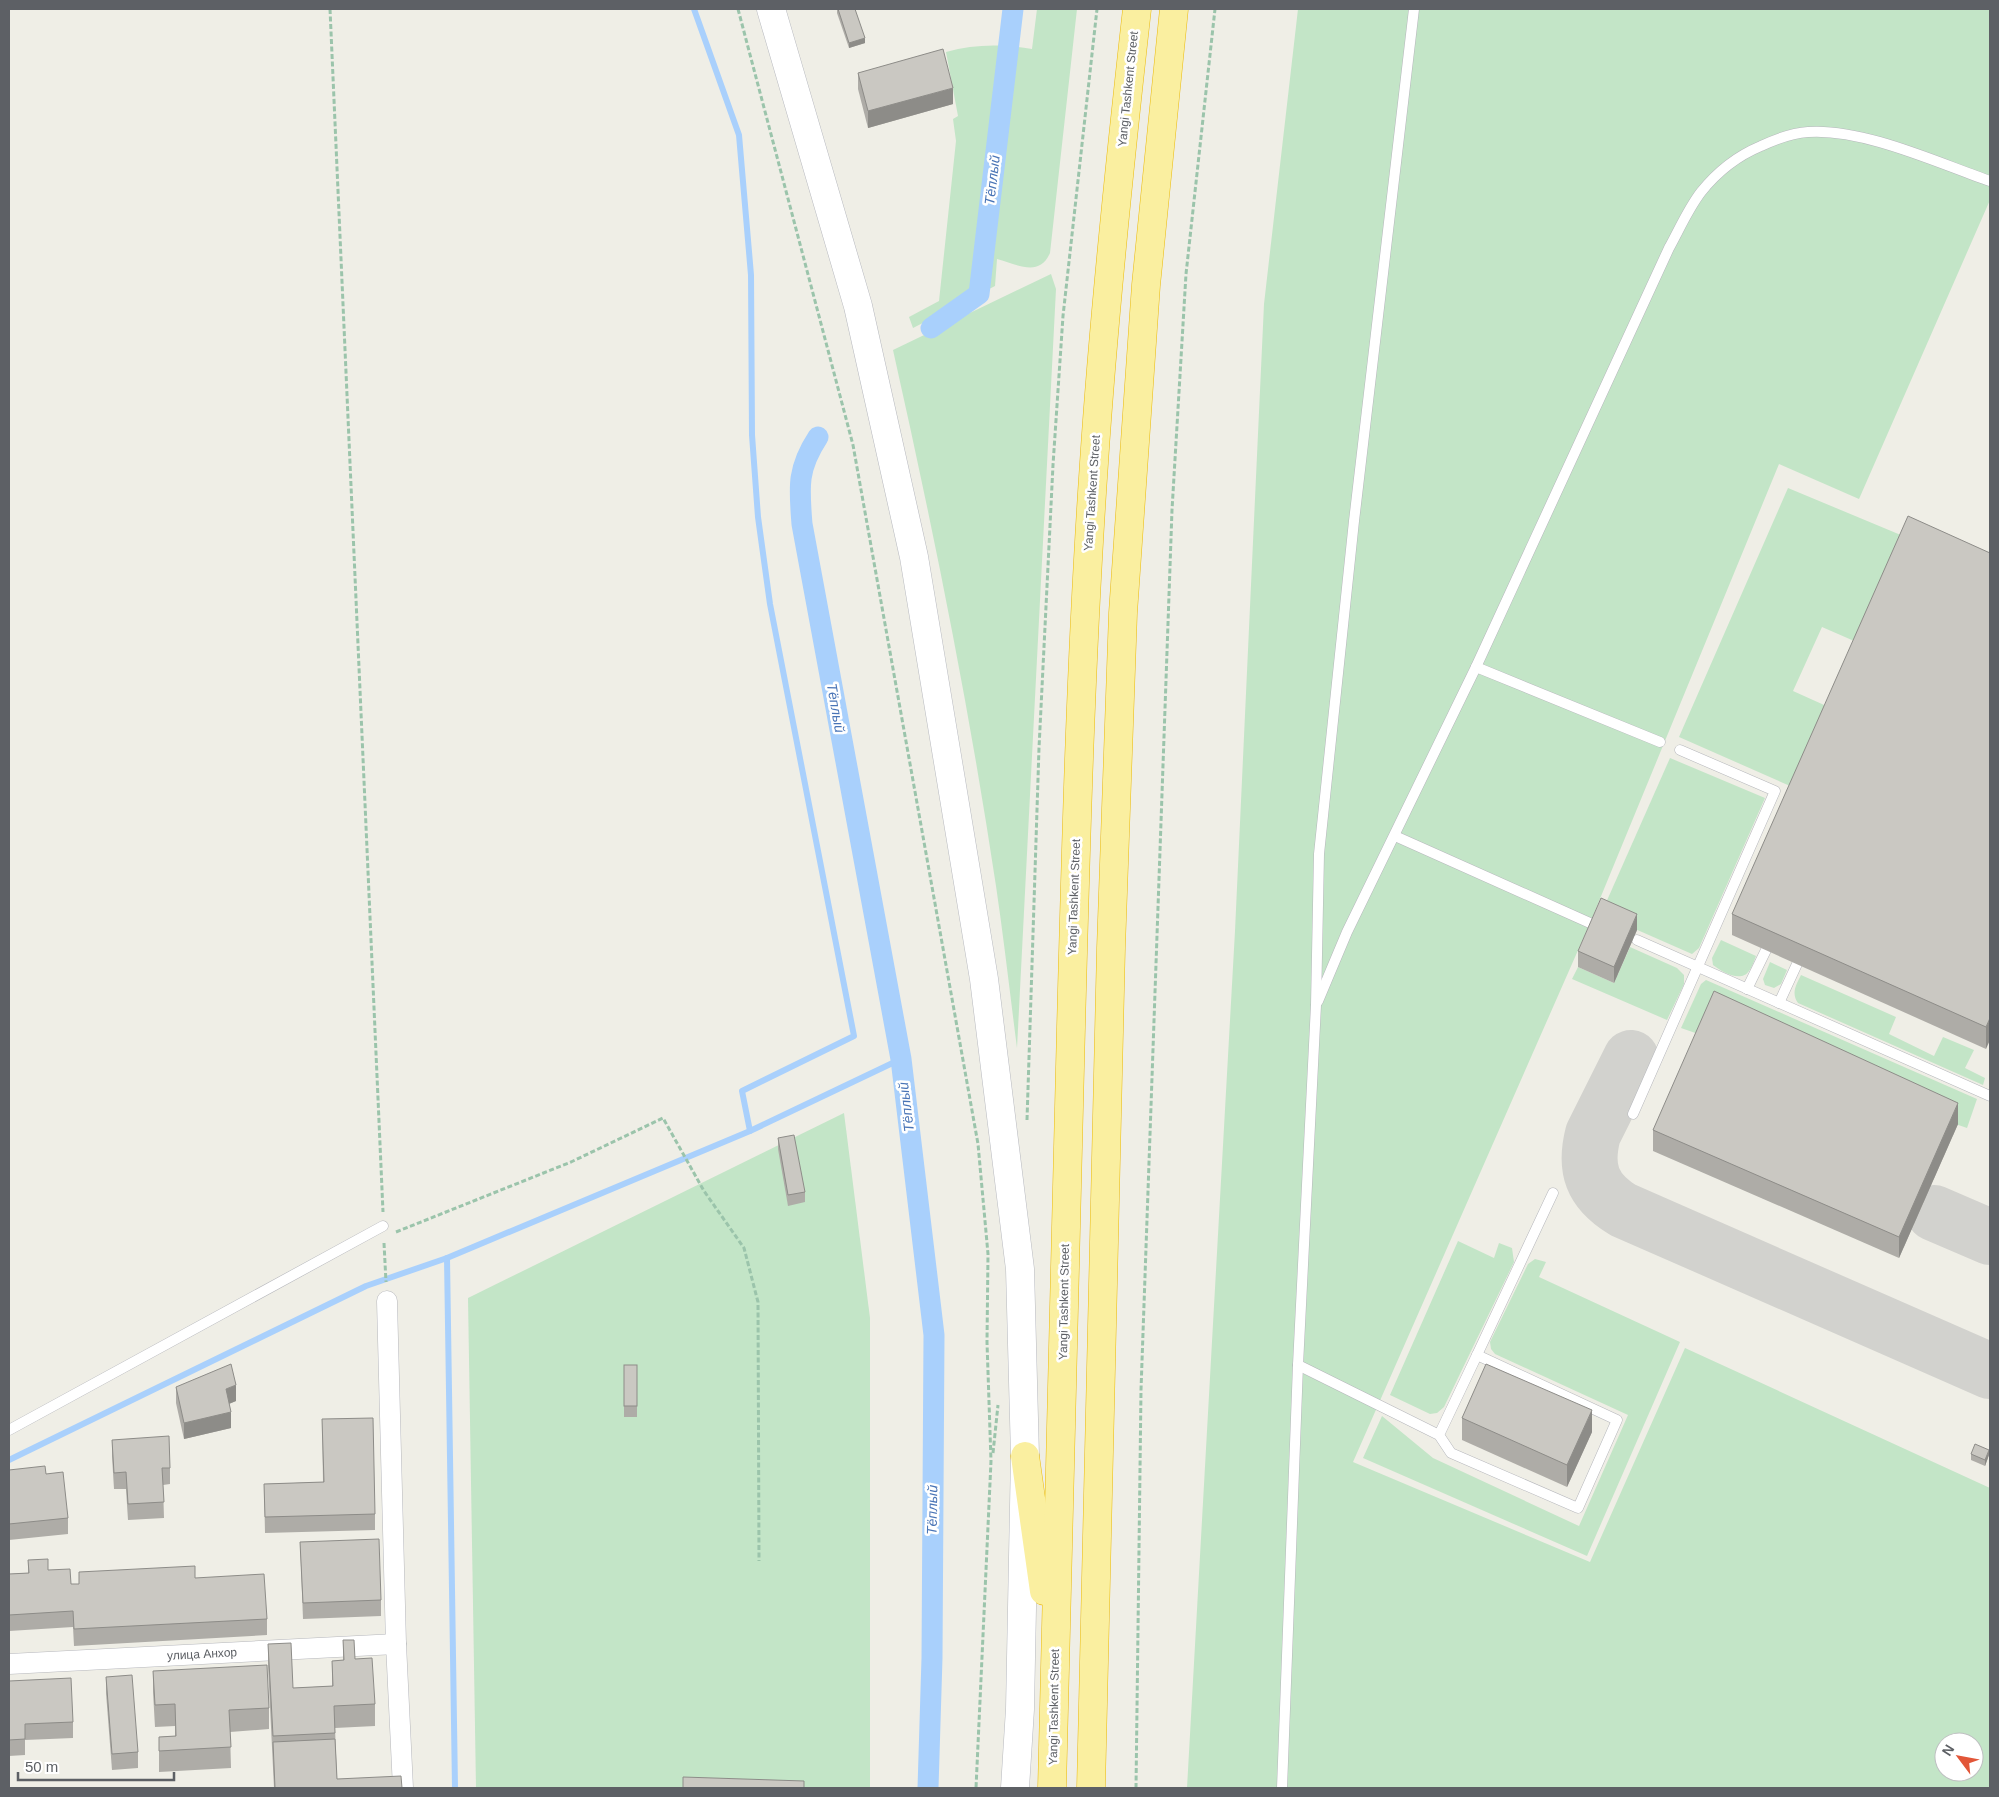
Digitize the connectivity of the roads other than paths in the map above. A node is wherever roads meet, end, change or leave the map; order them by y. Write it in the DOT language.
graph roads {
  1 [pos="771,9"];
  2 [pos="1137,9"];
  3 [pos="1174,9"];
  4 [pos="1414,9"];
  5 [pos="1990,181"];
  6 [pos="1476,667"];
  7 [pos="1660,742"];
  8 [pos="1680,750"];
  9 [pos="1395,836"];
  10 [pos="1590,923"];
  11 [pos="1637,940"];
  12 [pos="1766,950"];
  13 [pos="1797,964"];
  14 [pos="1698,967"];
  15 [pos="1747,989"];
  16 [pos="1779,1003"];
  17 [pos="1316,1005"];
  18 [pos="1990,1096"];
  19 [pos="1634,1114"];
  20 [pos="1553,1193"];
  21 [pos="384,1231"];
  22 [pos="387,1301"];
  23 [pos="1477,1355"];
  24 [pos="1298,1365"];
  25 [pos="9,1430"];
  26 [pos="1439,1435"];
  27 [pos="1025,1456"];
  28 [pos="396,1644"];
  29 [pos="9,1664"];
  30 [pos="1055,1670"];
  31 [pos="403,1788"];
  32 [pos="1015,1788"];
  33 [pos="1035,1788"];
  34 [pos="1052,1788"];
  35 [pos="1091,1788"];
  36 [pos="1282,1788"];
  1 -- 27 [label="main road"];
  2 -- 30 [label="highway, Yangi Tashkent Street"];
  3 -- 35 [label="highway"];
  4 -- 17 [label="lane"];
  5 -- 6 [label="lane"];
  6 -- 7 [label="lane"];
  6 -- 9 [label="lane"];
  8 -- 14 [label="lane"];
  9 -- 10 [label="lane"];
  9 -- 17 [label="lane"];
  11 -- 14 [label="lane"];
  12 -- 15 [label="lane"];
  13 -- 16 [label="lane"];
  14 -- 15 [label="lane"];
  14 -- 19 [label="lane"];
  15 -- 16 [label="lane"];
  16 -- 18 [label="lane"];
  17 -- 24 [label="lane"];
  20 -- 23 [label="lane"];
  21 -- 25 [label="lane"];
  22 -- 28 [label="street"];
  23 -- 26 [label="lane"];
  23 -- 26 [label="lane"];
  24 -- 26 [label="lane"];
  24 -- 36 [label="lane"];
  27 -- 30 [label="highway"];
  27 -- 32 [label="main road"];
  28 -- 29 [label="street, улица Анхор"];
  28 -- 31 [label="street"];
  30 -- 33 [label="highway"];
  30 -- 34 [label="highway, Yangi Tashkent Street"];
}
